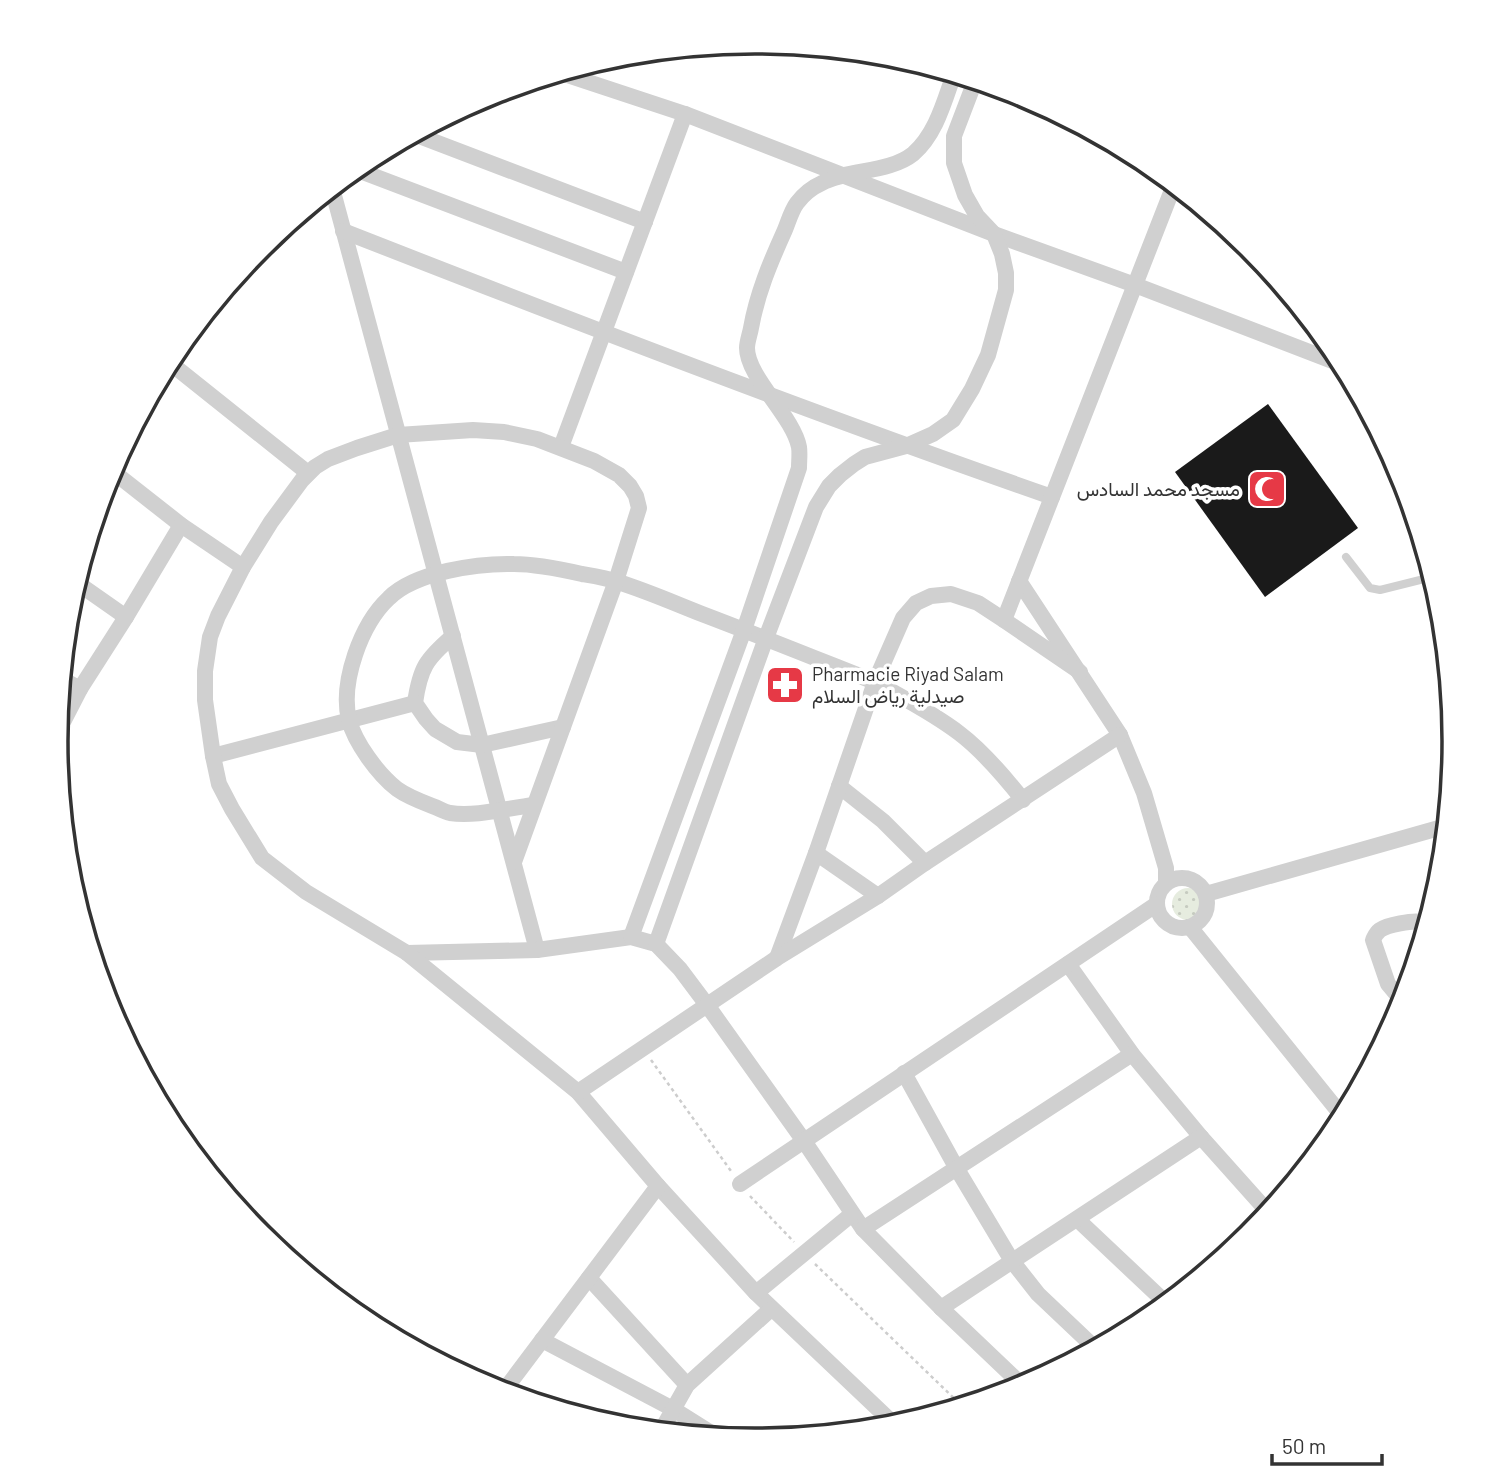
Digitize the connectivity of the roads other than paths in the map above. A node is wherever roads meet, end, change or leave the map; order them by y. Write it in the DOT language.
graph roads {
  1 [pos="577,78"];
  2 [pos="951,83"];
  3 [pos="972,90"];
  4 [pos="685,114"];
  5 [pos="426,139"];
  6 [pos="368,174"];
  7 [pos="843,175"];
  8 [pos="1170,194"];
  9 [pos="335,198"];
  10 [pos="645,222"];
  11 [pos="343,231"];
  12 [pos="994,234"];
  13 [pos="626,272"];
  14 [pos="1135,285"];
  15 [pos="604,333"];
  16 [pos="1325,358"];
  17 [pos="178,369"];
  18 [pos="771,397"];
  19 [pos="398,435"];
  20 [pos="906,446"];
  21 [pos="561,447"];
  22 [pos="308,473"];
  23 [pos="121,478"];
  24 [pos="1052,497"];
  25 [pos="181,525"];
  26 [pos="1346,558"];
  27 [pos="243,568"];
  28 [pos="436,574"];
  29 [pos="1422,579"];
  30 [pos="616,580"];
  31 [pos="1019,581"];
  32 [pos="86,589"];
  33 [pos="126,617"];
  34 [pos="1004,620"];
  35 [pos="744,630"];
  36 [pos="453,636"];
  37 [pos="766,638"];
  38 [pos="1080,672"];
  39 [pos="875,682"];
  40 [pos="71,684"];
  41 [pos="80,689"];
  42 [pos="415,703"];
  43 [pos="69,710"];
  44 [pos="349,720"];
  45 [pos="563,727"];
  46 [pos="1120,735"];
  47 [pos="482,745"];
  48 [pos="212,756"];
  49 [pos="839,786"];
  50 [pos="1023,800"];
  51 [pos="534,805"];
  52 [pos="499,810"];
  53 [pos="1436,829"];
  54 [pos="816,853"];
  55 [pos="514,862"];
  56 [pos="925,863"];
  57 [pos="1167,883"];
  58 [pos="1206,894"];
  59 [pos="878,896"];
  60 [pos="1157,904"];
  61 [pos="1417,921"];
  62 [pos="1191,927"];
  63 [pos="631,937"];
  64 [pos="656,944"];
  65 [pos="537,950"];
  66 [pos="407,953"];
  67 [pos="777,958"];
  68 [pos="1068,964"];
  69 [pos="1394,991"];
  70 [pos="707,1006"];
  71 [pos="1132,1054"];
  72 [pos="904,1073"];
  73 [pos="578,1092"];
  74 [pos="1335,1108"];
  75 [pos="1201,1137"];
  76 [pos="804,1141"];
  77 [pos="957,1169"];
  78 [pos="740,1184"];
  79 [pos="658,1186"];
  80 [pos="1261,1205"];
  81 [pos="852,1214"];
  82 [pos="1077,1219"];
  83 [pos="863,1229"];
  84 [pos="1012,1261"];
  85 [pos="589,1278"];
  86 [pos="756,1293"];
  87 [pos="1159,1296"];
  88 [pos="941,1308"];
  89 [pos="771,1309"];
  90 [pos="542,1340"];
  91 [pos="1088,1341"];
  92 [pos="1013,1377"];
  93 [pos="510,1382"];
  94 [pos="687,1385"];
  95 [pos="673,1409"];
  96 [pos="881,1416"];
  97 [pos="666,1422"];
  98 [pos="698,1425"];
  1 -- 4 [label="street"];
  2 -- 7 [label="street"];
  3 -- 12 [label="street"];
  4 -- 7 [label="street"];
  4 -- 10 [label="street"];
  5 -- 10 [label="street"];
  6 -- 13 [label="street"];
  7 -- 12 [label="street"];
  7 -- 18 [label="street"];
  8 -- 14 [label="street"];
  9 -- 11 [label="street"];
  10 -- 13 [label="street"];
  11 -- 15 [label="street"];
  11 -- 19 [label="street"];
  12 -- 14 [label="street"];
  12 -- 20 [label="street"];
  13 -- 15 [label="street"];
  14 -- 16 [label="street"];
  14 -- 24 [label="street"];
  15 -- 18 [label="street"];
  15 -- 21 [label="street"];
  17 -- 22 [label="street"];
  18 -- 20 [label="street"];
  18 -- 35 [label="street"];
  19 -- 21 [label="street"];
  19 -- 22 [label="street"];
  19 -- 28 [label="street"];
  20 -- 24 [label="street"];
  20 -- 37 [label="street"];
  21 -- 30 [label="street"];
  22 -- 27 [label="street"];
  23 -- 25 [label="street"];
  24 -- 31 [label="street"];
  25 -- 27 [label="street"];
  25 -- 33 [label="street"];
  26 -- 29 [label="lane"];
  27 -- 48 [label="street"];
  28 -- 30 [label="street"];
  28 -- 36 [label="street"];
  28 -- 44 [label="street"];
  30 -- 35 [label="street"];
  30 -- 45 [label="street"];
  31 -- 34 [label="street"];
  31 -- 38 [label="street"];
  32 -- 33 [label="street"];
  33 -- 41 [label="street"];
  34 -- 38 [label="street"];
  34 -- 39 [label="street"];
  35 -- 37 [label="street"];
  35 -- 63 [label="street"];
  36 -- 42 [label="street"];
  36 -- 47 [label="street"];
  37 -- 39 [label="street"];
  37 -- 64 [label="street"];
  38 -- 46 [label="street"];
  39 -- 49 [label="street"];
  39 -- 50 [label="street"];
  40 -- 41 [label="street"];
  41 -- 43 [label="street"];
  42 -- 44 [label="street"];
  42 -- 47 [label="street"];
  44 -- 48 [label="street"];
  44 -- 52 [label="street"];
  45 -- 47 [label="street"];
  45 -- 51 [label="street"];
  46 -- 50 [label="street"];
  46 -- 57 [label="street"];
  47 -- 52 [label="street"];
  48 -- 66 [label="street"];
  49 -- 54 [label="street"];
  49 -- 56 [label="street"];
  50 -- 56 [label="street"];
  51 -- 52 [label="street"];
  51 -- 55 [label="street"];
  52 -- 55 [label="street"];
  53 -- 58 [label="street"];
  54 -- 59 [label="street"];
  54 -- 67 [label="street"];
  55 -- 65 [label="street"];
  56 -- 59 [label="street"];
  57 -- 58 [label="street"];
  57 -- 60 [label="street"];
  58 -- 62 [label="street"];
  59 -- 67 [label="street"];
  60 -- 62 [label="street"];
  60 -- 68 [label="street"];
  61 -- 69 [label="street"];
  62 -- 74 [label="street"];
  63 -- 64 [label="street"];
  63 -- 65 [label="street"];
  64 -- 70 [label="street"];
  65 -- 66 [label="street"];
  66 -- 73 [label="street"];
  67 -- 70 [label="street"];
  68 -- 71 [label="street"];
  68 -- 72 [label="street"];
  70 -- 73 [label="street"];
  70 -- 76 [label="street"];
  71 -- 75 [label="street"];
  71 -- 77 [label="street"];
  72 -- 76 [label="street"];
  72 -- 77 [label="street"];
  73 -- 79 [label="street"];
  75 -- 80 [label="street"];
  75 -- 82 [label="street"];
  76 -- 78 [label="street"];
  76 -- 81 [label="street"];
  77 -- 83 [label="street"];
  77 -- 84 [label="street"];
  79 -- 85 [label="street"];
  79 -- 86 [label="street"];
  81 -- 83 [label="street"];
  81 -- 86 [label="street"];
  82 -- 84 [label="street"];
  82 -- 87 [label="street"];
  83 -- 88 [label="street"];
  84 -- 88 [label="street"];
  84 -- 91 [label="street"];
  85 -- 90 [label="street"];
  85 -- 94 [label="street"];
  86 -- 89 [label="street"];
  88 -- 92 [label="street"];
  89 -- 94 [label="street"];
  89 -- 96 [label="street"];
  90 -- 93 [label="street"];
  90 -- 95 [label="street"];
  94 -- 95 [label="street"];
  95 -- 97 [label="street"];
  95 -- 98 [label="street"];
}
